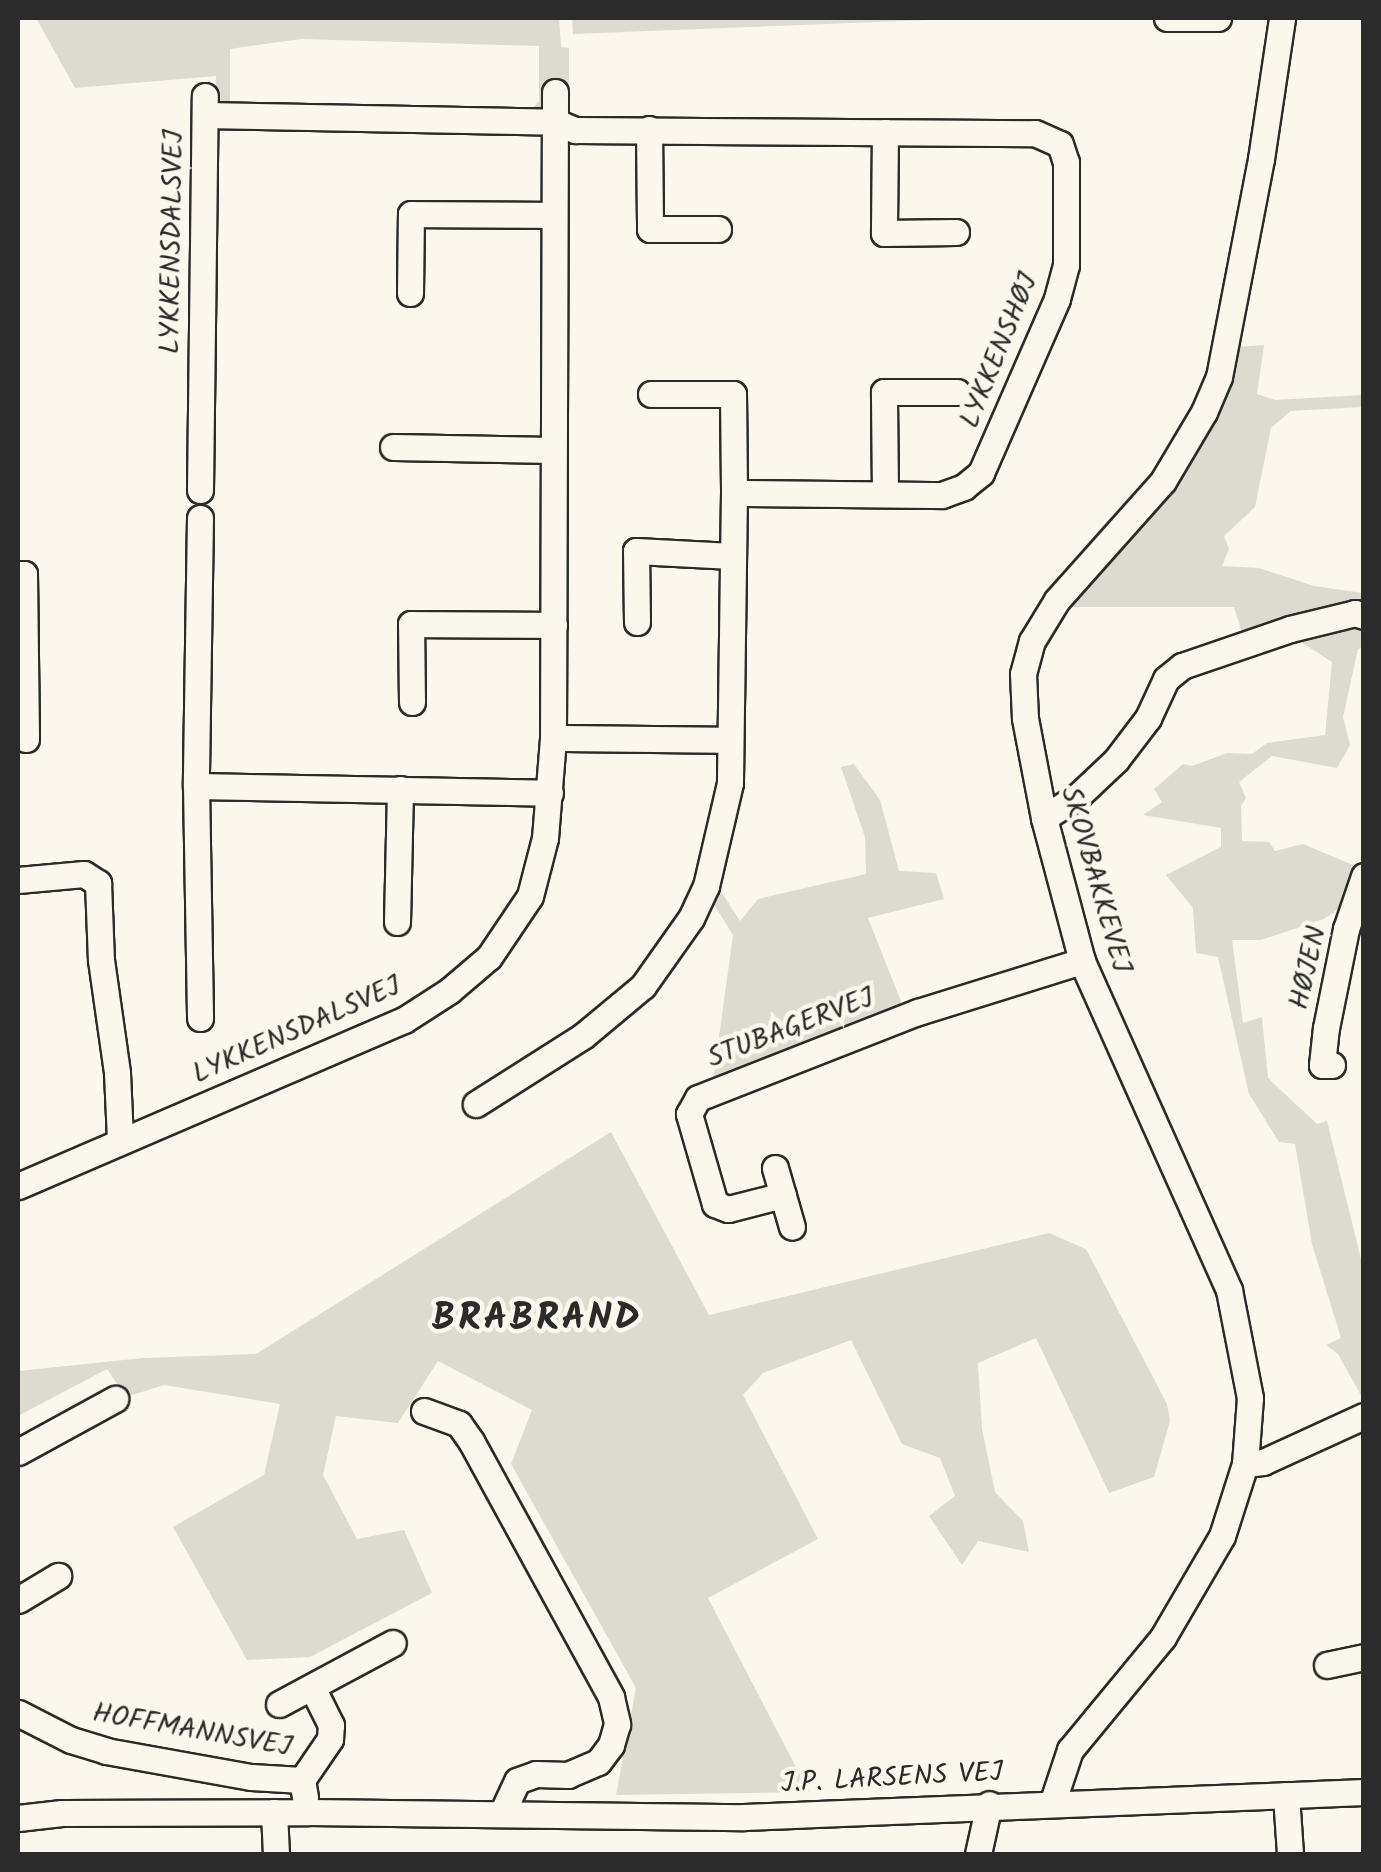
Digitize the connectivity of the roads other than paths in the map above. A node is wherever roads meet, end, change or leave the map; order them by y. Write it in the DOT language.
graph roads {
  1 [pos="1167,18"];
  2 [pos="1218,18"];
  3 [pos="1282,18"];
  4 [pos="555,92"];
  5 [pos="556,122"];
  6 [pos="649,129"];
  7 [pos="885,132"];
  8 [pos="554,215"];
  9 [pos="718,229"];
  10 [pos="956,232"];
  11 [pos="410,293"];
  12 [pos="957,392"];
  13 [pos="650,394"];
  14 [pos="393,448"];
  15 [pos="553,450"];
  16 [pos="200,490"];
  17 [pos="734,493"];
  18 [pos="885,494"];
  19 [pos="200,518"];
  20 [pos="732,556"];
  21 [pos="18,574"];
  22 [pos="1364,616"];
  23 [pos="637,622"];
  24 [pos="554,625"];
  25 [pos="412,702"];
  26 [pos="554,738"];
  27 [pos="26,739"];
  28 [pos="730,740"];
  29 [pos="196,786"];
  30 [pos="400,789"];
  31 [pos="550,793"];
  32 [pos="1044,818"];
  33 [pos="1364,876"];
  34 [pos="18,880"];
  35 [pos="397,922"];
  36 [pos="1082,961"];
  37 [pos="200,1018"];
  38 [pos="1332,1065"];
  39 [pos="476,1104"];
  40 [pos="120,1140"];
  41 [pos="775,1168"];
  42 [pos="18,1186"];
  43 [pos="783,1195"];
  44 [pos="792,1227"];
  45 [pos="115,1399"];
  46 [pos="424,1412"];
  47 [pos="1364,1416"];
  48 [pos="18,1452"];
  49 [pos="1244,1464"];
  50 [pos="58,1576"];
  51 [pos="18,1600"];
  52 [pos="393,1643"];
  53 [pos="1364,1658"];
  54 [pos="1326,1666"];
  55 [pos="312,1687"];
  56 [pos="280,1704"];
  57 [pos="18,1713"];
  58 [pos="302,1780"];
  59 [pos="1364,1792"];
  60 [pos="1286,1795"];
  61 [pos="1052,1801"];
  62 [pos="989,1804"];
  63 [pos="274,1812"];
  64 [pos="308,1812"];
  65 [pos="502,1813"];
  66 [pos="18,1818"];
  67 [pos="276,1854"];
  68 [pos="978,1854"];
  69 [pos="1290,1854"];
  1 -- 2 [label="street"];
  3 -- 32 [label="street, SKOVBAKKEVEJ"];
  4 -- 5 [label="street, LYKKENSDALSVEJ"];
  5 -- 6 [label="street, LYKKENSHØJ"];
  5 -- 8 [label="street, LYKKENSDALSVEJ"];
  5 -- 16 [label="street, LYKKENSDALSVEJ"];
  6 -- 7 [label="street, LYKKENSHØJ"];
  6 -- 9 [label="street"];
  7 -- 10 [label="street"];
  7 -- 18 [label="street, LYKKENSHØJ"];
  8 -- 11 [label="street"];
  8 -- 15 [label="street, LYKKENSDALSVEJ"];
  12 -- 18 [label="street, LYKKENSHØJ"];
  13 -- 17 [label="street"];
  14 -- 15 [label="street"];
  15 -- 24 [label="street, LYKKENSDALSVEJ"];
  17 -- 18 [label="street, LYKKENSHØJ"];
  17 -- 20 [label="street"];
  19 -- 29 [label="street, LYKKENSDALSVEJ"];
  20 -- 23 [label="street"];
  20 -- 28 [label="street"];
  21 -- 27 [label="street"];
  22 -- 32 [label="street"];
  24 -- 25 [label="street"];
  24 -- 26 [label="street, LYKKENSDALSVEJ"];
  26 -- 28 [label="street"];
  26 -- 31 [label="street, LYKKENSDALSVEJ"];
  28 -- 39 [label="street"];
  29 -- 30 [label="street"];
  29 -- 37 [label="street, LYKKENSDALSVEJ"];
  30 -- 31 [label="street"];
  30 -- 35 [label="street"];
  31 -- 40 [label="street, LYKKENSDALSVEJ"];
  32 -- 36 [label="street, SKOVBAKKEVEJ"];
  33 -- 38 [label="street, HØJEN"];
  34 -- 40 [label="street"];
  36 -- 43 [label="street, STUBAGERVEJ"];
  36 -- 49 [label="street, SKOVBAKKEVEJ"];
  40 -- 42 [label="street, LYKKENSDALSVEJ"];
  41 -- 43 [label="street"];
  43 -- 44 [label="street"];
  45 -- 48 [label="street"];
  46 -- 65 [label="street"];
  47 -- 49 [label="street"];
  49 -- 61 [label="street, SKOVBAKKEVEJ"];
  50 -- 51 [label="street"];
  52 -- 55 [label="street, HOFFMANNSVEJ"];
  53 -- 54 [label="street"];
  55 -- 56 [label="street, HOFFMANNSVEJ"];
  55 -- 58 [label="street, HOFFMANNSVEJ"];
  57 -- 58 [label="street, HOFFMANNSVEJ"];
  58 -- 64 [label="street, HOFFMANNSVEJ"];
  59 -- 60 [label="street, J.P. LARSENS VEJ"];
  60 -- 61 [label="street, J.P. LARSENS VEJ"];
  60 -- 69 [label="street"];
  61 -- 62 [label="street, J.P. LARSENS VEJ"];
  62 -- 65 [label="street, J.P. LARSENS VEJ"];
  62 -- 68 [label="street"];
  63 -- 64 [label="street, J.P. LARSENS VEJ"];
  63 -- 66 [label="street, J.P. LARSENS VEJ"];
  63 -- 67 [label="street"];
  64 -- 65 [label="street, J.P. LARSENS VEJ"];
}
